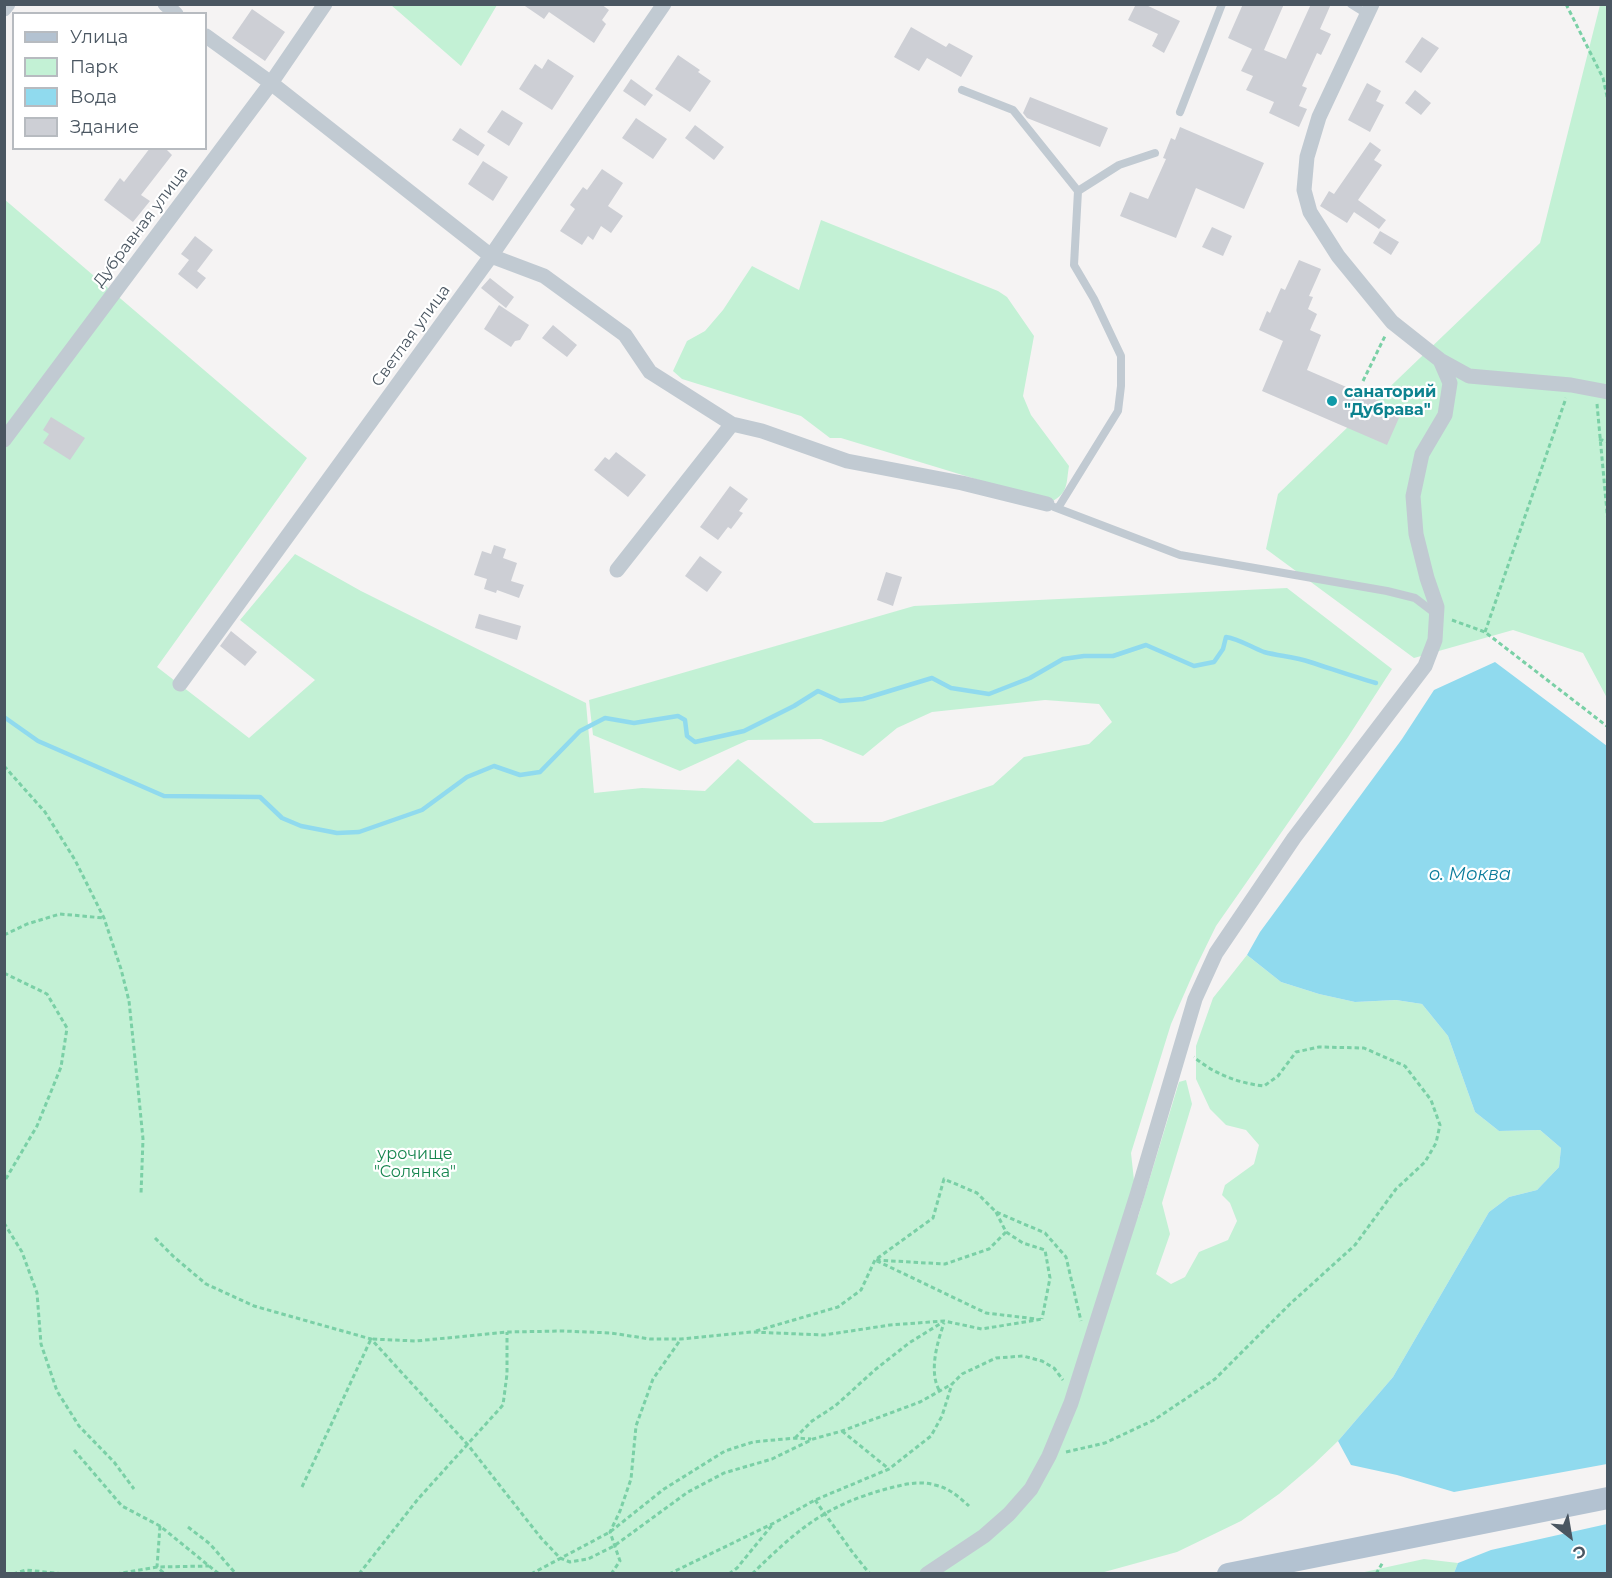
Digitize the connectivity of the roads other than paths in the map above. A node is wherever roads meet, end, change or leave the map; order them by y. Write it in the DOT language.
graph roads {
  1 [pos="8,4"];
  2 [pos="325,4"];
  3 [pos="664,4"];
  4 [pos="1222,4"];
  5 [pos="1351,4"];
  6 [pos="4,9"];
  7 [pos="1370,9"];
  8 [pos="207,37"];
  9 [pos="271,82"];
  10 [pos="962,90"];
  11 [pos="1180,112"];
  12 [pos="1155,153"];
  13 [pos="1078,191"];
  14 [pos="491,256"];
  15 [pos="1440,360"];
  16 [pos="1602,391"];
  17 [pos="732,424"];
  18 [pos="4,440"];
  19 [pos="1053,506"];
  20 [pos="617,570"];
  21 [pos="1436,614"];
  22 [pos="180,684"];
  23 [pos="1608,1498"];
  24 [pos="927,1574"];
  25 [pos="1228,1574"];
  1 -- 6 [label="street"];
  2 -- 9 [label="street, Дубравная улица"];
  3 -- 14 [label="street, Светлая улица"];
  4 -- 11 [label="lane"];
  5 -- 7 [label="lane"];
  7 -- 15 [label="street"];
  8 -- 9 [label="street"];
  9 -- 14 [label="street"];
  9 -- 18 [label="street, Дубравная улица"];
  10 -- 13 [label="lane"];
  12 -- 13 [label="lane"];
  13 -- 19 [label="lane"];
  14 -- 17 [label="street"];
  14 -- 22 [label="street, Светлая улица"];
  15 -- 16 [label="street"];
  15 -- 21 [label="street"];
  17 -- 19 [label="street"];
  17 -- 20 [label="street"];
  19 -- 21 [label="lane"];
  21 -- 24 [label="street"];
  23 -- 25 [label="main road"];
}
